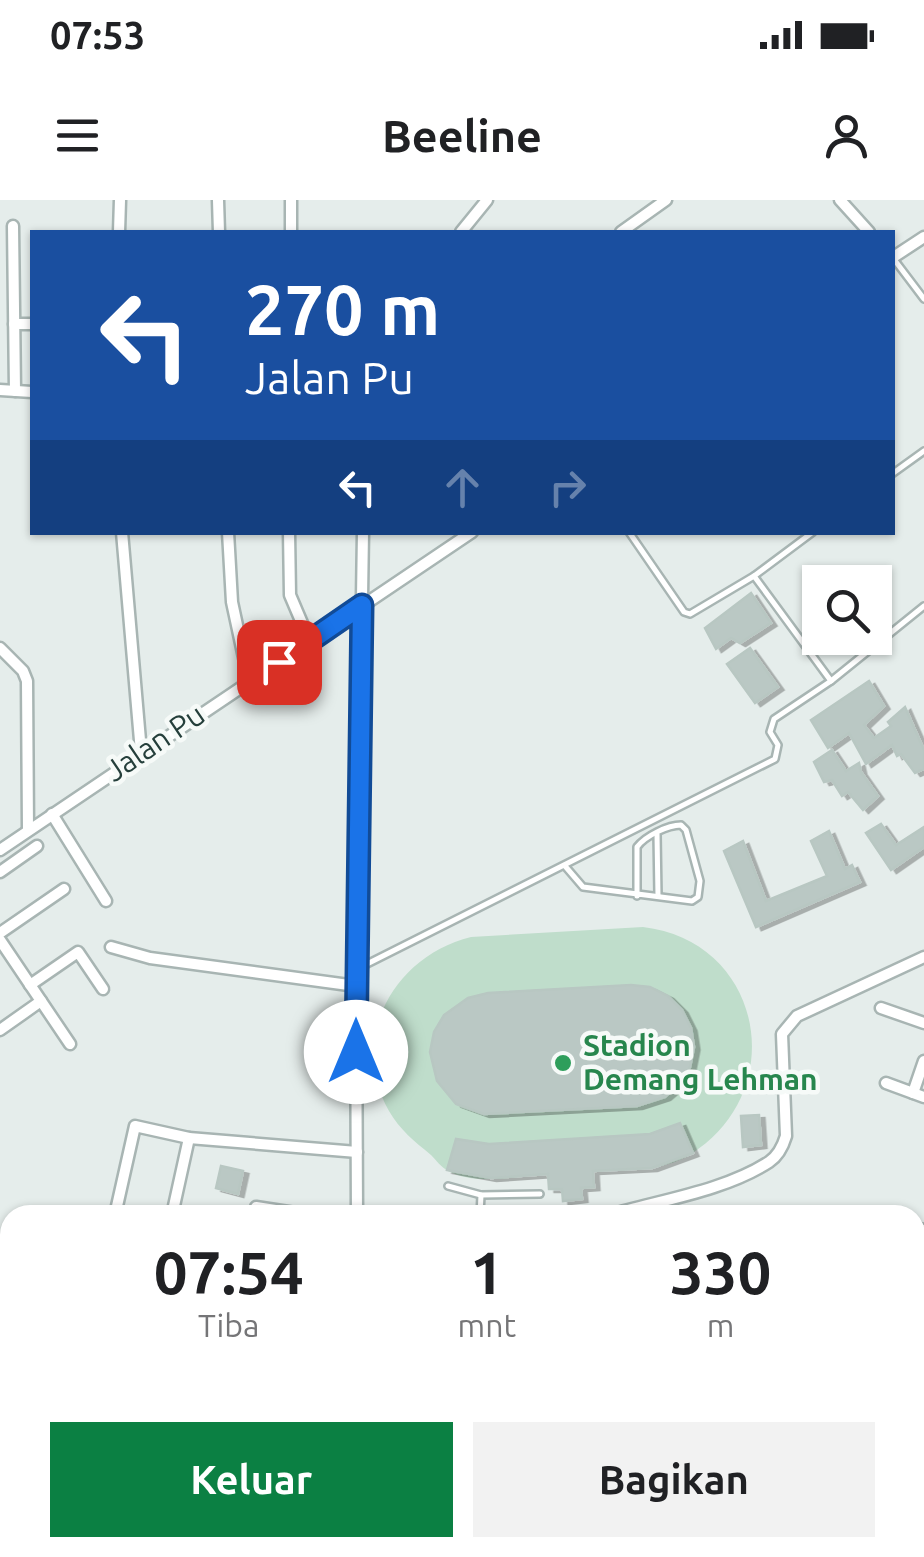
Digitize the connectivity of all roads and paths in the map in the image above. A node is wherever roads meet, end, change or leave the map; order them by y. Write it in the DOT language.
graph roads {
  1 [pos="120,200"];
  2 [pos="218,200"];
  3 [pos="292,200"];
  4 [pos="487,200"];
  5 [pos="666,200"];
  6 [pos="840,200"];
  7 [pos="13,226"];
  8 [pos="120,230"];
  9 [pos="219,230"];
  10 [pos="291,230"];
  11 [pos="463,230"];
  12 [pos="623,230"];
  13 [pos="868,230"];
  14 [pos="924,237"];
  15 [pos="895,257"];
  16 [pos="895,261"];
  17 [pos="924,299"];
  18 [pos="14,324"];
  19 [pos="30,324"];
  20 [pos="0,390"];
  21 [pos="14,391"];
  22 [pos="30,392"];
  23 [pos="924,450"];
  24 [pos="895,472"];
  25 [pos="122,535"];
  26 [pos="228,535"];
  27 [pos="290,535"];
  28 [pos="363,535"];
  29 [pos="467,535"];
  30 [pos="631,535"];
  31 [pos="809,535"];
  32 [pos="754,576"];
  33 [pos="362,605"];
  34 [pos="924,606"];
  35 [pos="310,642"];
  36 [pos="0,648"];
  37 [pos="248,681"];
  38 [pos="831,681"];
  39 [pos="141,752"];
  40 [pos="52,814"];
  41 [pos="28,830"];
  42 [pos="657,834"];
  43 [pos="37,846"];
  44 [pos="0,850"];
  45 [pos="564,865"];
  46 [pos="0,872"];
  47 [pos="64,888"];
  48 [pos="637,896"];
  49 [pos="658,896"];
  50 [pos="106,900"];
  51 [pos="0,936"];
  52 [pos="111,947"];
  53 [pos="924,957"];
  54 [pos="356,970"];
  55 [pos="30,985"];
  56 [pos="356,986"];
  57 [pos="102,989"];
  58 [pos="42,1001"];
  59 [pos="880,1008"];
  60 [pos="924,1024"];
  61 [pos="0,1030"];
  62 [pos="70,1044"];
  63 [pos="924,1061"];
  64 [pos="886,1083"];
  65 [pos="918,1095"];
  66 [pos="189,1138"];
  67 [pos="357,1152"];
  68 [pos="448,1186"];
  69 [pos="540,1194"];
  70 [pos="481,1195"];
  71 [pos="116,1205"];
  72 [pos="174,1205"];
  73 [pos="357,1205"];
  74 [pos="480,1205"];
  75 [pos="645,1205"];
  1 -- 8 [label="street"];
  2 -- 9 [label="street"];
  3 -- 10 [label="street"];
  4 -- 11 [label="street"];
  5 -- 12 [label="street"];
  6 -- 13 [label="street"];
  7 -- 18 [label="street"];
  14 -- 15 [label="street"];
  16 -- 17 [label="lane"];
  18 -- 19 [label="street"];
  18 -- 21 [label="street"];
  20 -- 21 [label="street"];
  21 -- 22 [label="street"];
  23 -- 24 [label="lane"];
  25 -- 39 [label="street"];
  26 -- 37 [label="street"];
  27 -- 35 [label="street"];
  28 -- 33 [label="street"];
  29 -- 33 [label="street, Jalan Pu"];
  30 -- 32 [label="lane"];
  31 -- 32 [label="lane"];
  32 -- 38 [label="lane"];
  33 -- 35 [label="street, Jalan Pu"];
  33 -- 54 [label="street"];
  34 -- 38 [label="lane"];
  35 -- 37 [label="street, Jalan Pu"];
  36 -- 41 [label="street"];
  37 -- 39 [label="street, Jalan Pu"];
  38 -- 45 [label="lane"];
  39 -- 40 [label="street, Jalan Pu"];
  40 -- 41 [label="street, Jalan Pu"];
  40 -- 50 [label="street"];
  41 -- 44 [label="street, Jalan Pu"];
  42 -- 48 [label="lane"];
  42 -- 49 [label="lane"];
  42 -- 49 [label="lane"];
  43 -- 46 [label="street"];
  45 -- 48 [label="lane"];
  45 -- 54 [label="lane"];
  47 -- 51 [label="street"];
  48 -- 49 [label="lane"];
  51 -- 55 [label="street"];
  52 -- 56 [label="street"];
  53 -- 75 [label="street"];
  54 -- 56 [label="street"];
  55 -- 57 [label="street"];
  55 -- 58 [label="street"];
  56 -- 67 [label="street"];
  58 -- 61 [label="street"];
  58 -- 62 [label="street"];
  59 -- 60 [label="street"];
  63 -- 65 [label="street"];
  64 -- 65 [label="street"];
  66 -- 67 [label="street"];
  66 -- 71 [label="street"];
  66 -- 72 [label="street"];
  67 -- 73 [label="street"];
  68 -- 70 [label="lane"];
  69 -- 70 [label="lane"];
  70 -- 74 [label="lane"];
}
